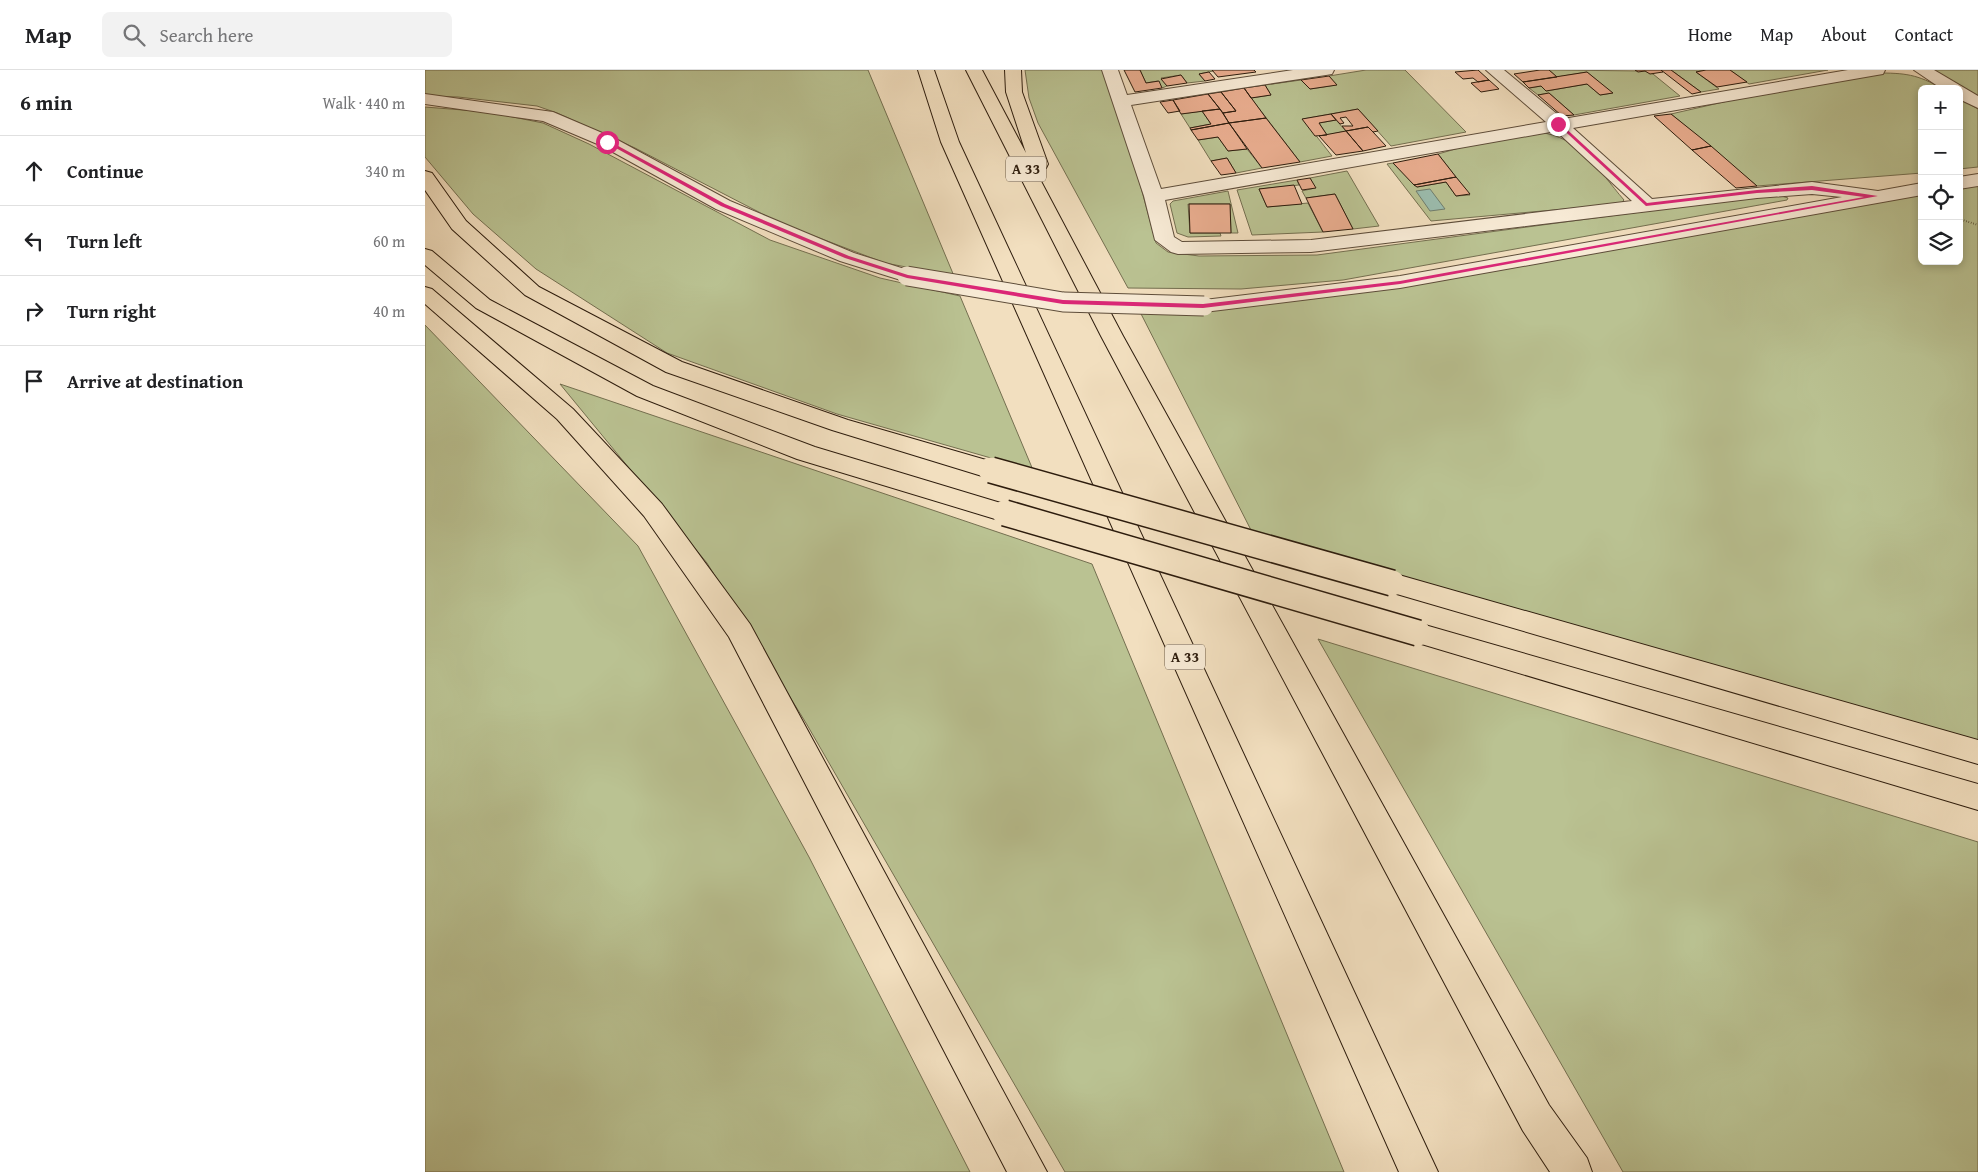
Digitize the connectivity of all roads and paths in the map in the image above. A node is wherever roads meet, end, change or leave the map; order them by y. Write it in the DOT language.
graph roads {
  1 [pos="927,70"];
  2 [pos="974,70"];
  3 [pos="1013,70"];
  4 [pos="1110,70"];
  5 [pos="1326,70"];
  6 [pos="1494,70"];
  7 [pos="1877,70"];
  8 [pos="1922,70"];
  9 [pos="1947,85"];
  10 [pos="1963,94"];
  11 [pos="431,99"];
  12 [pos="1122,100"];
  13 [pos="1978,103"];
  14 [pos="1558,124"];
  15 [pos="425,177"];
  16 [pos="1978,180"];
  17 [pos="1963,182"];
  18 [pos="1918,190"];
  19 [pos="1154,196"];
  20 [pos="1875,196"];
  21 [pos="1646,204"];
  22 [pos="1963,220"];
  23 [pos="1978,224"];
  24 [pos="425,255"];
  25 [pos="1079,268"];
  26 [pos="425,293"];
  27 [pos="1978,752"];
  28 [pos="1978,797"];
  29 [pos="1536,1118"];
  30 [pos="1028,1172"];
  31 [pos="1419,1172"];
  32 [pos="1558,1172"];
  33 [pos="1573,1172"];
  1 -- 31 [label="highway, A 33"];
  2 -- 25 [label="highway, A 33"];
  3 -- 25 [label="highway"];
  4 -- 12 [label="street"];
  5 -- 12 [label="street"];
  6 -- 14 [label="street"];
  7 -- 14 [label="street"];
  8 -- 9 [label="street"];
  10 -- 13 [label="street"];
  11 -- 20 [label="street, bridge"];
  12 -- 19 [label="street"];
  14 -- 19 [label="street"];
  14 -- 21 [label="street"];
  15 -- 27 [label="highway, bridge"];
  16 -- 17 [label="street"];
  18 -- 20 [label="street"];
  19 -- 21 [label="street"];
  20 -- 21 [label="street"];
  22 -- 23 [label="path"];
  24 -- 28 [label="highway, bridge"];
  25 -- 29 [label="highway, A 33"];
  26 -- 30 [label="highway"];
  29 -- 32 [label="highway, A 33"];
  29 -- 33 [label="highway"];
}
